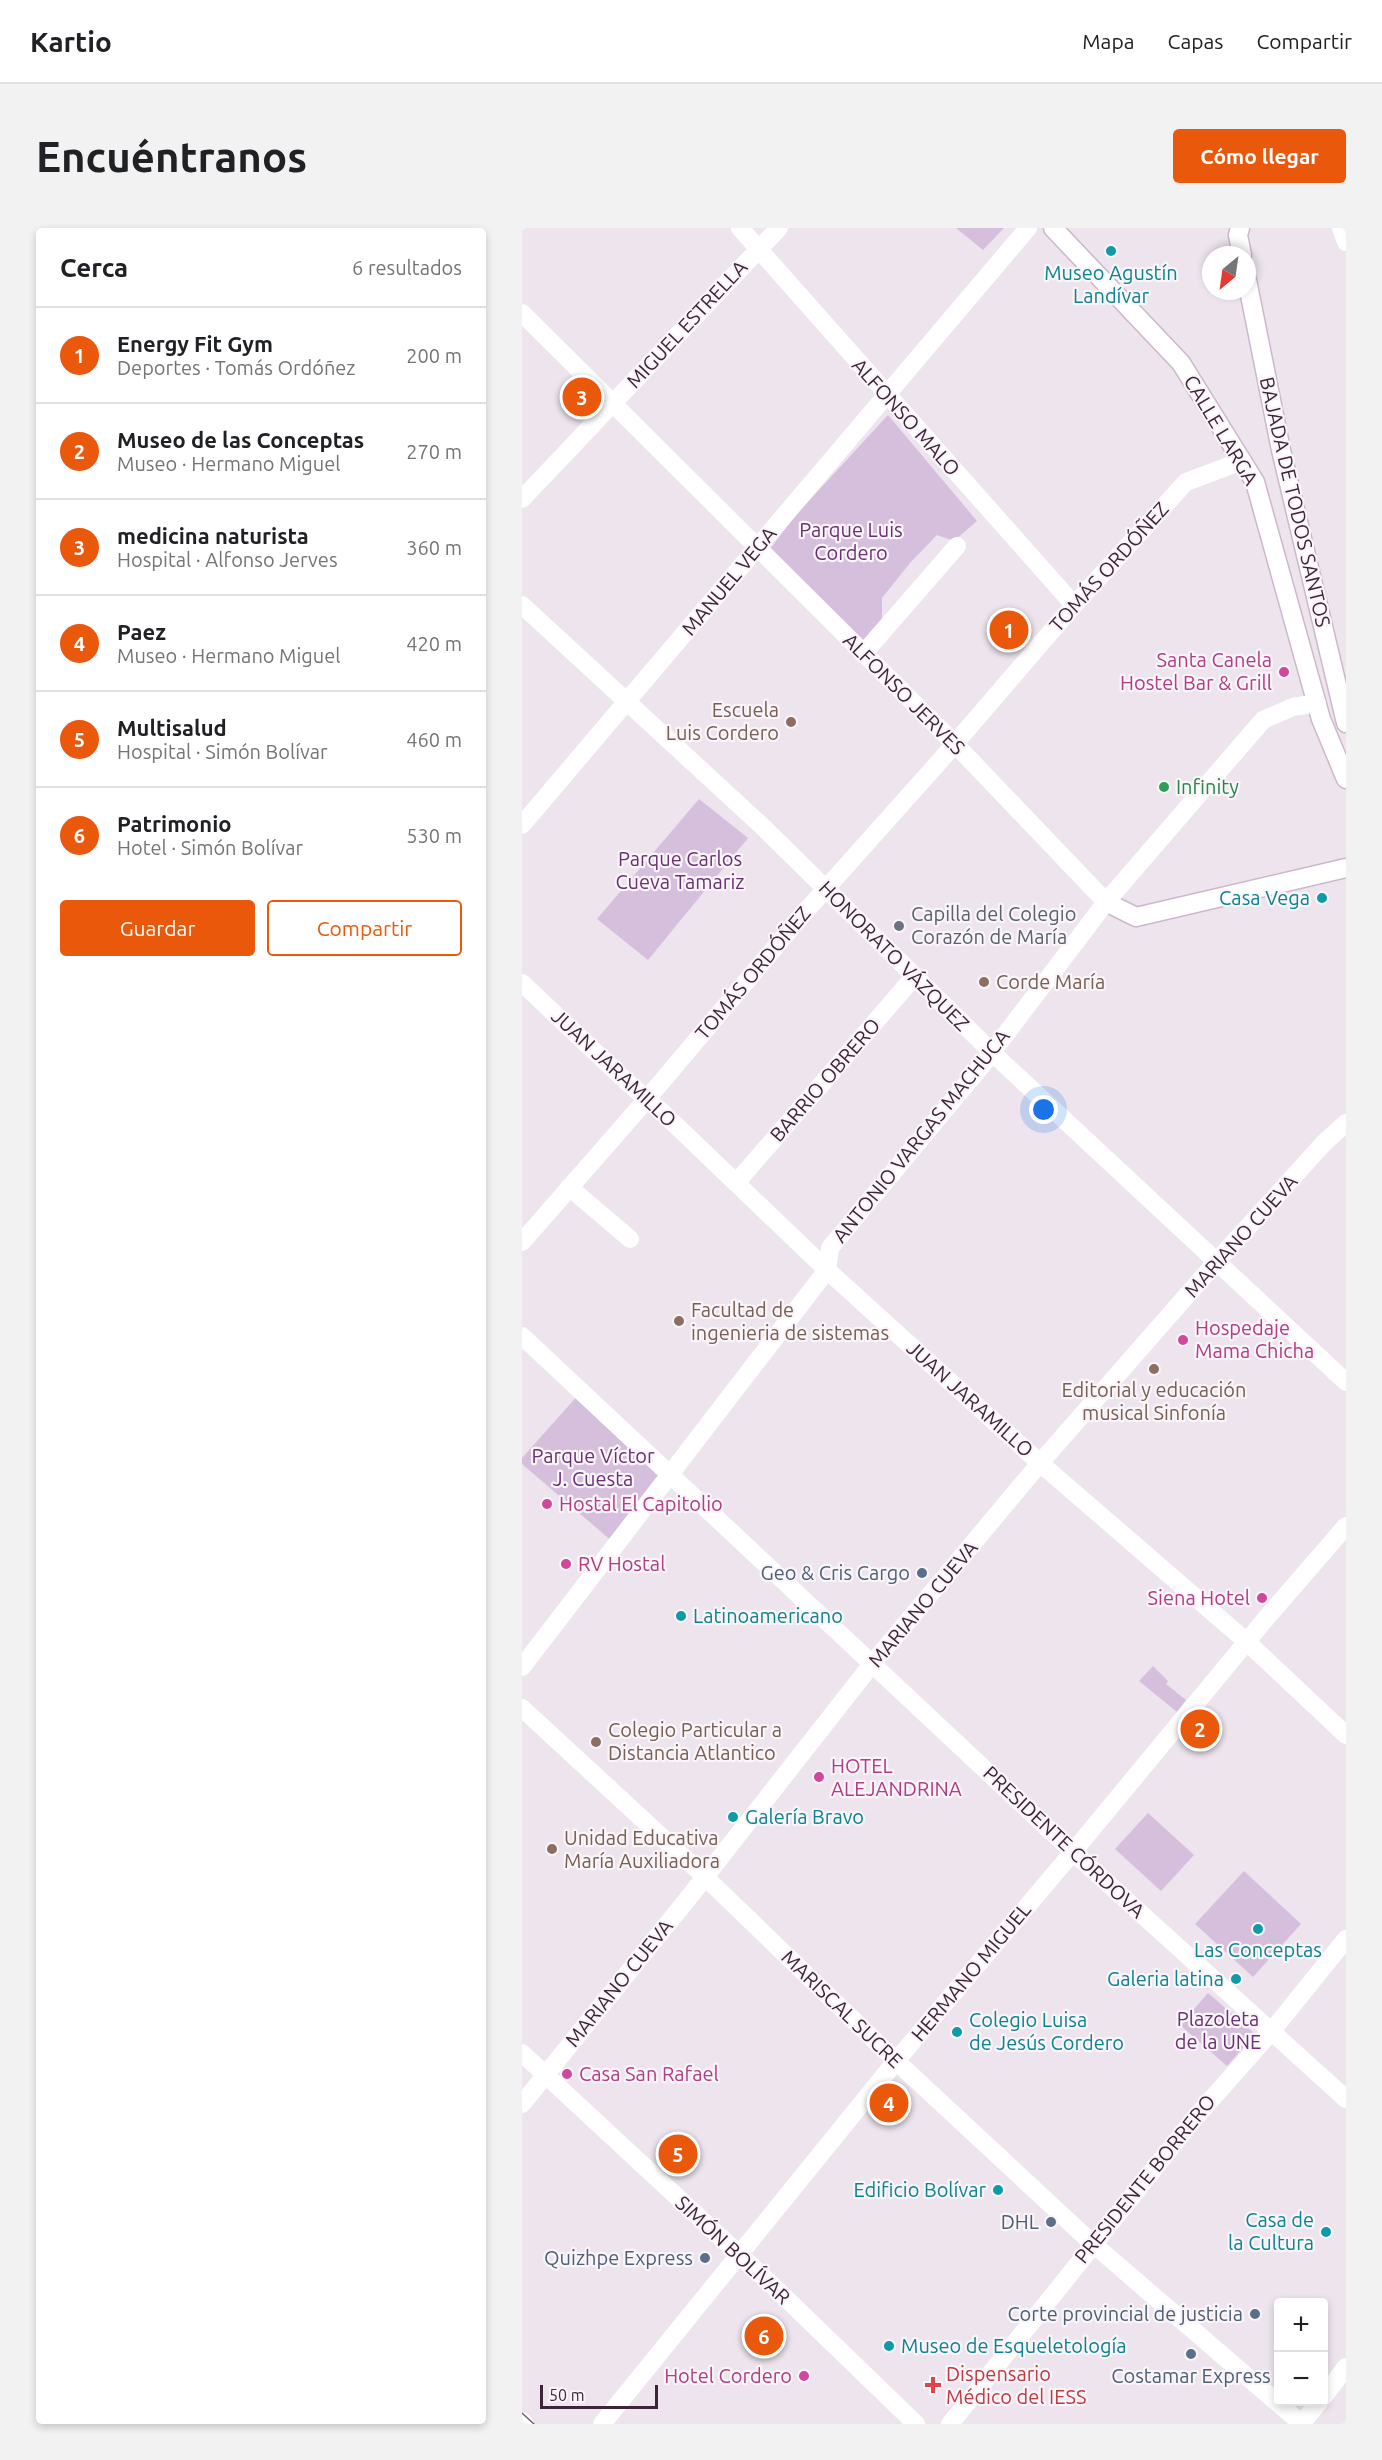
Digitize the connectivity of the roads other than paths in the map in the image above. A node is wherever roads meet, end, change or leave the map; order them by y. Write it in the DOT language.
graph roads {
  1 [pos="740,228"];
  2 [pos="778,228"];
  3 [pos="1028,228"];
  4 [pos="1053,228"];
  5 [pos="1341,228"];
  6 [pos="1238,230"];
  7 [pos="1346,243"];
  8 [pos="1241,246"];
  9 [pos="758,249"];
  10 [pos="1251,300"];
  11 [pos="522,313"];
  12 [pos="886,395"];
  13 [pos="614,402"];
  14 [pos="1242,461"];
  15 [pos="522,499"];
  16 [pos="957,546"];
  17 [pos="757,548"];
  18 [pos="522,604"];
  19 [pos="1074,605"];
  20 [pos="863,654"];
  21 [pos="627,702"];
  22 [pos="1317,703"];
  23 [pos="1346,723"];
  24 [pos="955,744"];
  25 [pos="1346,779"];
  26 [pos="522,825"];
  27 [pos="1346,868"];
  28 [pos="826,888"];
  29 [pos="1106,902"];
  30 [pos="914,977"];
  31 [pos="522,983"];
  32 [pos="993,1052"];
  33 [pos="647,1100"];
  34 [pos="1346,1122"];
  35 [pos="736,1183"];
  36 [pos="569,1187"];
  37 [pos="630,1239"];
  38 [pos="522,1242"];
  39 [pos="1217,1261"];
  40 [pos="827,1270"];
  41 [pos="522,1336"];
  42 [pos="1346,1382"];
  43 [pos="1040,1463"];
  44 [pos="671,1475"];
  45 [pos="1346,1526"];
  46 [pos="1247,1642"];
  47 [pos="873,1664"];
  48 [pos="522,1667"];
  49 [pos="522,1708"];
  50 [pos="1346,1735"];
  51 [pos="1073,1852"];
  52 [pos="704,1876"];
  53 [pos="1346,1939"];
  54 [pos="1270,2032"];
  55 [pos="522,2053"];
  56 [pos="896,2061"];
  57 [pos="545,2075"];
  58 [pos="1346,2099"];
  59 [pos="522,2104"];
  60 [pos="1092,2244"];
  61 [pos="739,2256"];
  62 [pos="1346,2367"];
  63 [pos="1328,2390"];
  64 [pos="1316,2406"];
  65 [pos="522,2421"];
  66 [pos="525,2424"];
  67 [pos="602,2424"];
  68 [pos="916,2424"];
  69 [pos="950,2424"];
  70 [pos="1302,2424"];
  1 -- 9 [label="street, ALFONSO MALO"];
  2 -- 9 [label="street, MIGUEL ESTRELLA"];
  3 -- 12 [label="street, MANUEL VEGA"];
  4 -- 14 [label="street, CALLE LARGA"];
  5 -- 7 [label="street"];
  6 -- 8 [label="street"];
  9 -- 12 [label="street, ALFONSO MALO"];
  9 -- 13 [label="street, MIGUEL ESTRELLA"];
  10 -- 23 [label="street, BAJADA DE TODOS SANTOS"];
  11 -- 13 [label="street, ALFONSO JERVES"];
  12 -- 17 [label="street, MANUEL VEGA"];
  12 -- 19 [label="street, ALFONSO MALO"];
  13 -- 15 [label="street, MIGUEL ESTRELLA"];
  13 -- 17 [label="street, ALFONSO JERVES"];
  14 -- 19 [label="street, TOMÁS ORDÓÑEZ"];
  14 -- 22 [label="street, CALLE LARGA"];
  16 -- 20 [label="street"];
  17 -- 20 [label="street, ALFONSO JERVES"];
  17 -- 21 [label="street, MANUEL VEGA"];
  18 -- 21 [label="street, HONORATO VÁZQUEZ"];
  19 -- 24 [label="street, TOMÁS ORDÓÑEZ"];
  20 -- 24 [label="street, ALFONSO JERVES"];
  21 -- 26 [label="street, MANUEL VEGA"];
  21 -- 28 [label="street, HONORATO VÁZQUEZ"];
  22 -- 25 [label="street, CALLE LARGA"];
  22 -- 29 [label="street, ANTONIO VARGAS MACHUCA"];
  24 -- 28 [label="street, TOMÁS ORDÓÑEZ"];
  24 -- 29 [label="street, ALFONSO JERVES"];
  27 -- 29 [label="street, ALFONSO JERVES"];
  28 -- 30 [label="street, HONORATO VÁZQUEZ"];
  28 -- 33 [label="street, TOMÁS ORDÓÑEZ"];
  29 -- 32 [label="street, ANTONIO VARGAS MACHUCA"];
  30 -- 32 [label="street, HONORATO VÁZQUEZ"];
  30 -- 35 [label="street, BARRIO OBRERO"];
  31 -- 33 [label="street, JUAN JARAMILLO"];
  32 -- 39 [label="street, HONORATO VÁZQUEZ"];
  32 -- 40 [label="street, ANTONIO VARGAS MACHUCA"];
  33 -- 35 [label="street, JUAN JARAMILLO"];
  33 -- 36 [label="street, TOMÁS ORDÓÑEZ"];
  34 -- 39 [label="street, MARIANO CUEVA"];
  35 -- 40 [label="street, JUAN JARAMILLO"];
  36 -- 37 [label="street"];
  36 -- 38 [label="street, TOMÁS ORDÓÑEZ"];
  39 -- 42 [label="street, HONORATO VÁZQUEZ"];
  39 -- 43 [label="street, MARIANO CUEVA"];
  40 -- 43 [label="street, JUAN JARAMILLO"];
  40 -- 44 [label="street, ANTONIO VARGAS MACHUCA"];
  41 -- 44 [label="street, PRESIDENTE CÓRDOVA"];
  43 -- 46 [label="street, JUAN JARAMILLO"];
  43 -- 47 [label="street, MARIANO CUEVA"];
  44 -- 47 [label="street, PRESIDENTE CÓRDOVA"];
  44 -- 48 [label="street, ANTONIO VARGAS MACHUCA"];
  45 -- 46 [label="street, HERMANO MIGUEL"];
  46 -- 50 [label="street, JUAN JARAMILLO"];
  46 -- 51 [label="street, HERMANO MIGUEL"];
  47 -- 51 [label="street, PRESIDENTE CÓRDOVA"];
  47 -- 52 [label="street, MARIANO CUEVA"];
  49 -- 52 [label="street, MARISCAL SUCRE"];
  51 -- 54 [label="street, PRESIDENTE CÓRDOVA"];
  51 -- 56 [label="street, HERMANO MIGUEL"];
  52 -- 56 [label="street, MARISCAL SUCRE"];
  52 -- 57 [label="street, MARIANO CUEVA"];
  53 -- 54 [label="street, PRESIDENTE BORRERO"];
  54 -- 58 [label="street, PRESIDENTE CÓRDOVA"];
  54 -- 60 [label="street, PRESIDENTE BORRERO"];
  55 -- 57 [label="street, SIMÓN BOLÍVAR"];
  56 -- 60 [label="street, MARISCAL SUCRE"];
  56 -- 61 [label="street, HERMANO MIGUEL"];
  57 -- 59 [label="street, MARIANO CUEVA"];
  57 -- 61 [label="street, SIMÓN BOLÍVAR"];
  60 -- 69 [label="street, PRESIDENTE BORRERO"];
  60 -- 70 [label="street, MARISCAL SUCRE"];
  61 -- 67 [label="street, HERMANO MIGUEL"];
  61 -- 68 [label="street, SIMÓN BOLÍVAR"];
  62 -- 63 [label="street"];
  64 -- 70 [label="street"];
  65 -- 66 [label="street"];
}
